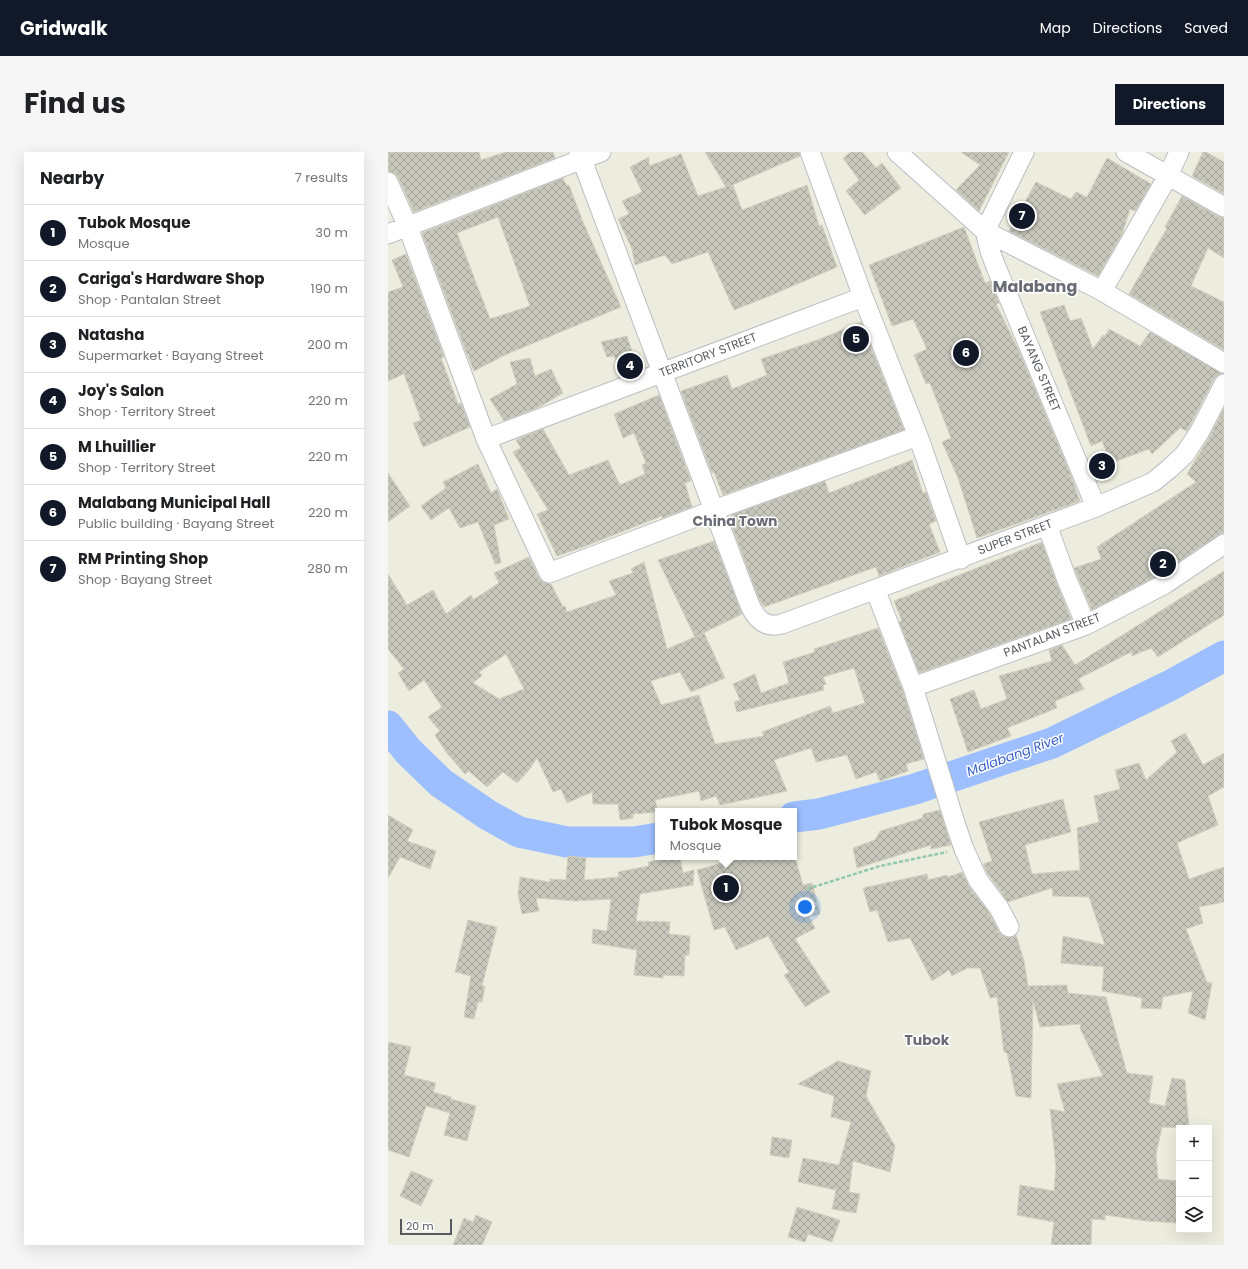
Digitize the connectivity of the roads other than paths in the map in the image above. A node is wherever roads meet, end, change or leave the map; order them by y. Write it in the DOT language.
graph roads {
  1 [pos="601,152"];
  2 [pos="810,152"];
  3 [pos="897,152"];
  4 [pos="1024,152"];
  5 [pos="1126,152"];
  6 [pos="1179,152"];
  7 [pos="580,156"];
  8 [pos="1168,176"];
  9 [pos="388,182"];
  10 [pos="1224,207"];
  11 [pos="408,227"];
  12 [pos="985,231"];
  13 [pos="388,234"];
  14 [pos="1102,291"];
  15 [pos="863,297"];
  16 [pos="1224,364"];
  17 [pos="663,373"];
  18 [pos="1224,384"];
  19 [pos="918,436"];
  20 [pos="486,439"];
  21 [pos="1096,507"];
  22 [pos="714,510"];
  23 [pos="1047,525"];
  24 [pos="1224,544"];
  25 [pos="961,559"];
  26 [pos="874,589"];
  27 [pos="1086,625"];
  28 [pos="914,687"];
  29 [pos="1009,928"];
  1 -- 7 [label="street"];
  2 -- 15 [label="street"];
  3 -- 12 [label="street"];
  4 -- 12 [label="street"];
  5 -- 8 [label="street"];
  6 -- 8 [label="street"];
  7 -- 11 [label="street"];
  7 -- 17 [label="street"];
  8 -- 10 [label="street"];
  8 -- 14 [label="street"];
  9 -- 11 [label="street"];
  11 -- 13 [label="street"];
  11 -- 20 [label="street"];
  12 -- 14 [label="street"];
  12 -- 21 [label="street, BAYANG STREET"];
  14 -- 16 [label="street"];
  15 -- 17 [label="street, TERRITORY STREET"];
  15 -- 19 [label="street"];
  17 -- 20 [label="street, TERRITORY STREET"];
  17 -- 22 [label="street"];
  18 -- 21 [label="street, SUPER STREET"];
  19 -- 22 [label="street"];
  19 -- 25 [label="street"];
  20 -- 22 [label="street"];
  21 -- 23 [label="street, SUPER STREET"];
  22 -- 26 [label="street, SUPER STREET"];
  23 -- 25 [label="street, SUPER STREET"];
  23 -- 27 [label="street"];
  24 -- 27 [label="street, PANTALAN STREET"];
  25 -- 26 [label="street, SUPER STREET"];
  26 -- 28 [label="street"];
  27 -- 28 [label="street, PANTALAN STREET"];
  28 -- 29 [label="street"];
}
